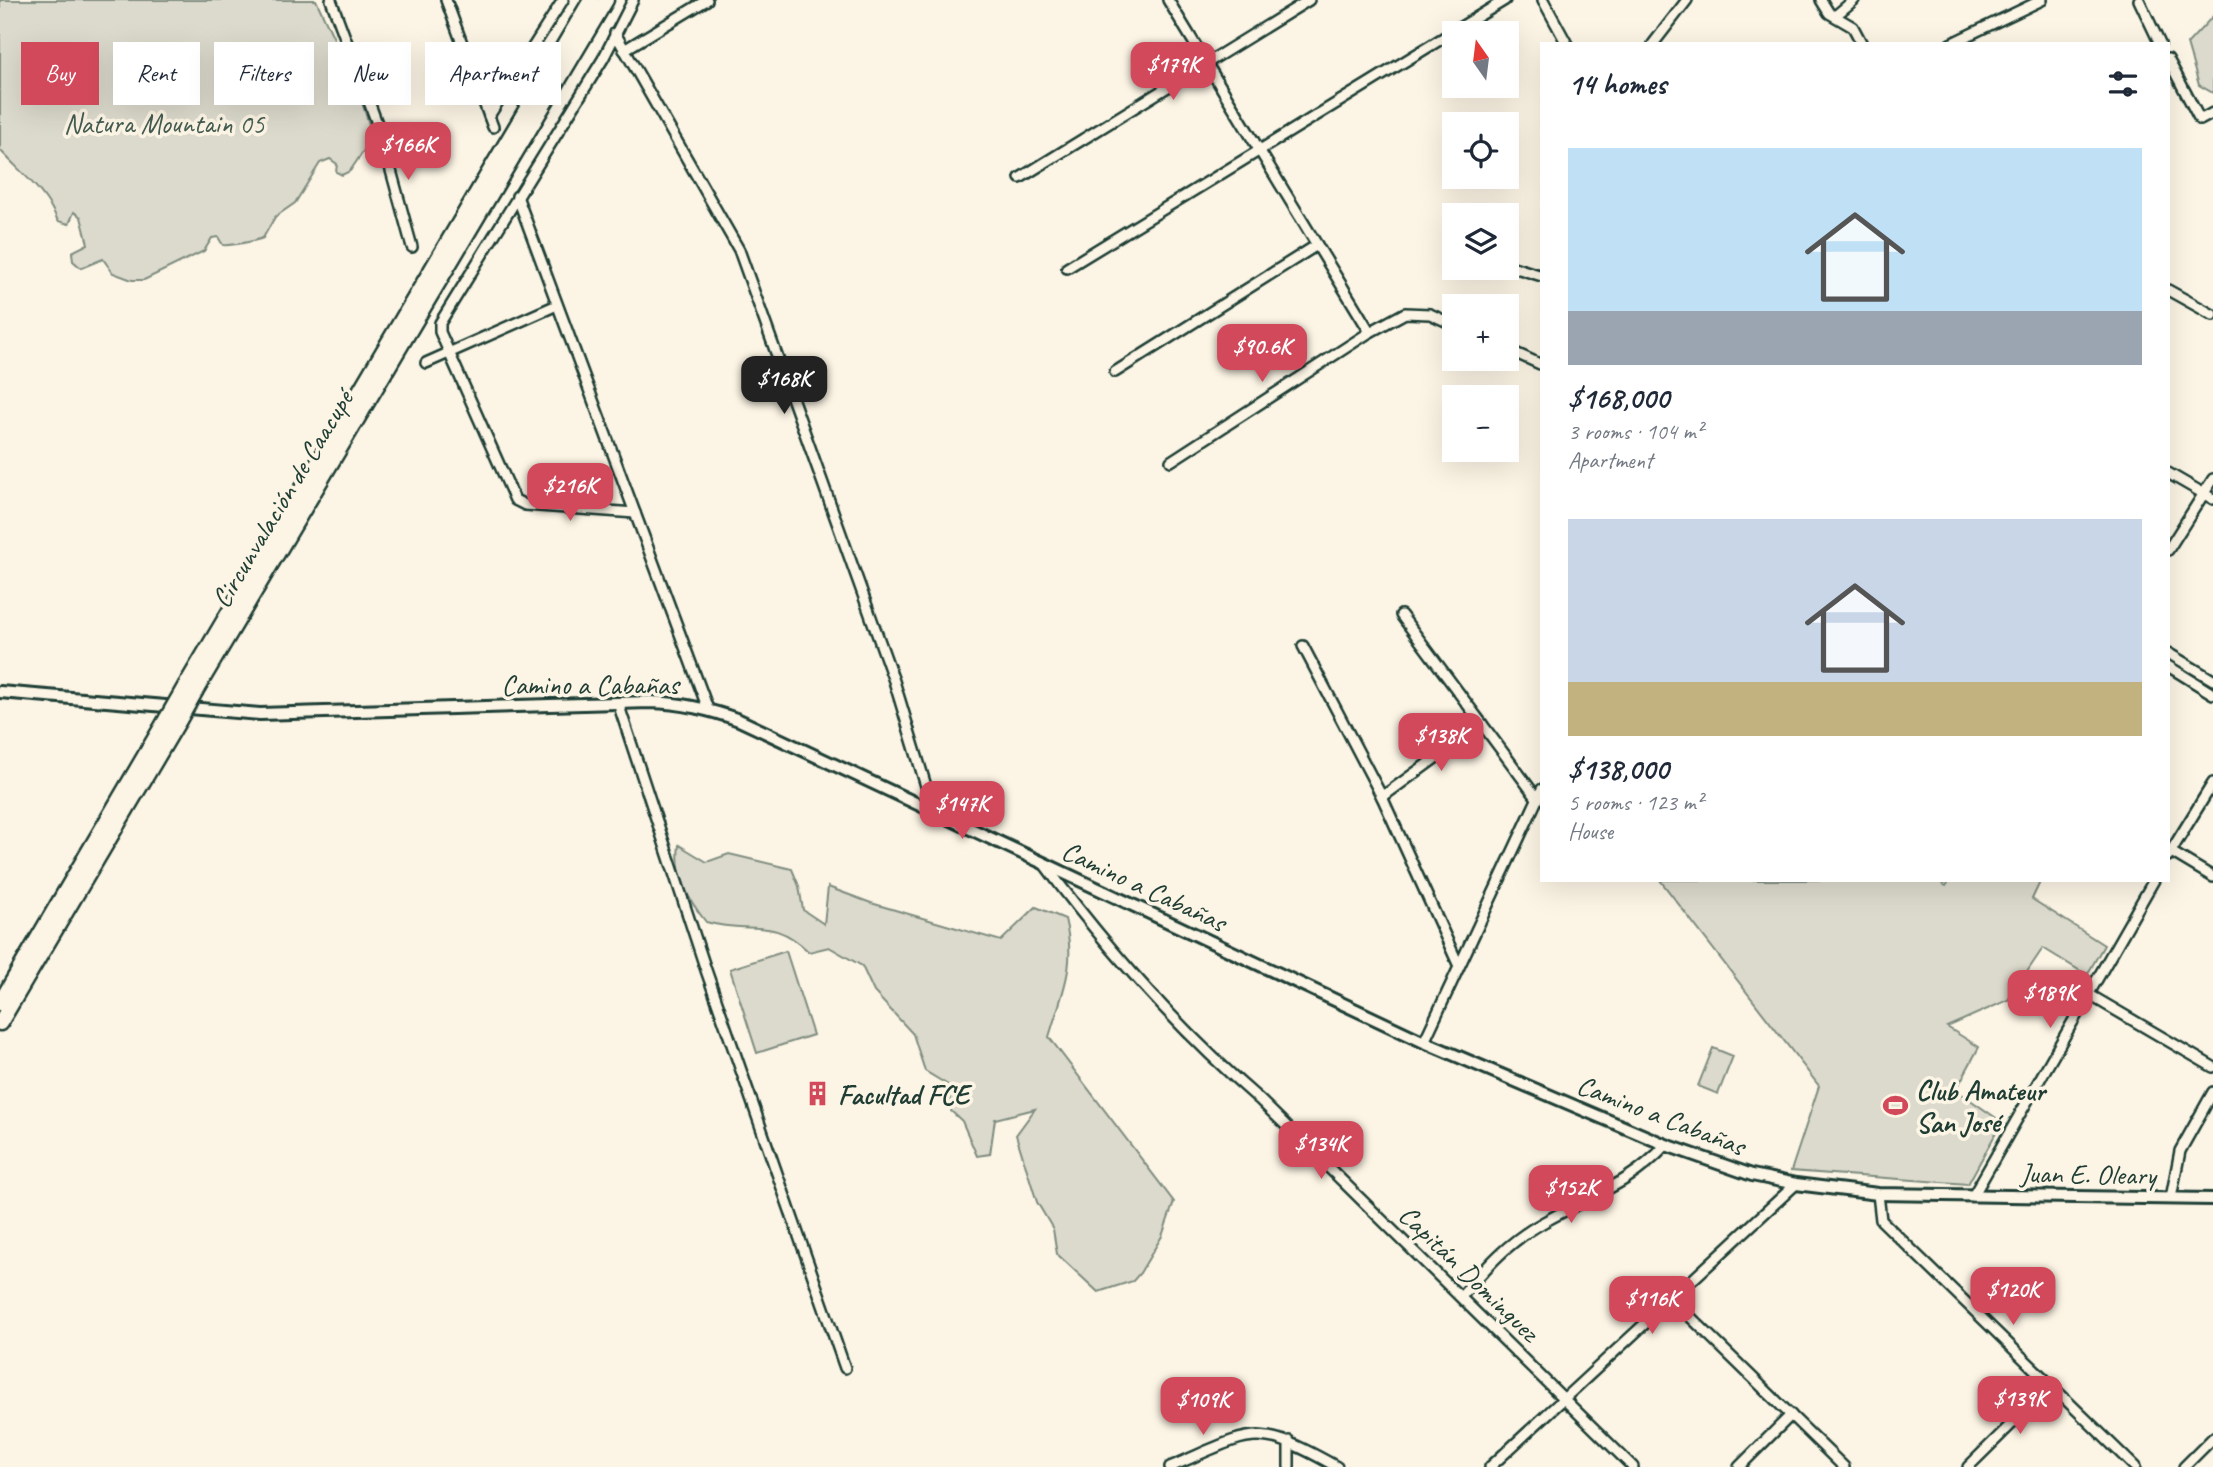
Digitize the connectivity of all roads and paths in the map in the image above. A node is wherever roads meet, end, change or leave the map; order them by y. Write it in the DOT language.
graph roads {
  1 [pos="331,0"];
  2 [pos="446,0"];
  3 [pos="563,0"];
  4 [pos="591,0"];
  5 [pos="606,0"];
  6 [pos="633,0"];
  7 [pos="707,0"];
  8 [pos="1168,0"];
  9 [pos="1310,0"];
  10 [pos="1505,0"];
  11 [pos="1543,0"];
  12 [pos="1687,0"];
  13 [pos="1821,0"];
  14 [pos="1854,0"];
  15 [pos="2042,0"];
  16 [pos="2139,0"];
  17 [pos="2027,3"];
  18 [pos="1295,4"];
  19 [pos="1835,16"];
  20 [pos="615,33"];
  21 [pos="1566,42"];
  22 [pos="1655,42"];
  23 [pos="1861,42"];
  24 [pos="1954,42"];
  25 [pos="2159,42"];
  26 [pos="624,50"];
  27 [pos="1206,63"];
  28 [pos="2170,63"];
  29 [pos="2213,113"];
  30 [pos="489,116"];
  31 [pos="493,127"];
  32 [pos="1260,150"];
  33 [pos="1020,178"];
  34 [pos="517,196"];
  35 [pos="1317,245"];
  36 [pos="412,247"];
  37 [pos="1068,268"];
  38 [pos="1519,269"];
  39 [pos="1540,275"];
  40 [pos="2170,291"];
  41 [pos="557,305"];
  42 [pos="2213,315"];
  43 [pos="1442,320"];
  44 [pos="1370,332"];
  45 [pos="449,352"];
  46 [pos="1519,354"];
  47 [pos="426,363"];
  48 [pos="1540,364"];
  49 [pos="1115,372"];
  50 [pos="1171,461"];
  51 [pos="2170,474"];
  52 [pos="2213,479"];
  53 [pos="2209,496"];
  54 [pos="635,513"];
  55 [pos="2170,547"];
  56 [pos="1401,615"];
  57 [pos="1303,646"];
  58 [pos="2170,654"];
  59 [pos="2170,667"];
  60 [pos="2213,680"];
  61 [pos="191,688"];
  62 [pos="0,692"];
  63 [pos="2213,694"];
  64 [pos="618,703"];
  65 [pos="708,709"];
  66 [pos="172,720"];
  67 [pos="1482,724"];
  68 [pos="2213,783"];
  69 [pos="1539,793"];
  70 [pos="1382,797"];
  71 [pos="933,809"];
  72 [pos="2170,850"];
  73 [pos="2170,853"];
  74 [pos="1045,865"];
  75 [pos="2213,877"];
  76 [pos="2153,882"];
  77 [pos="1458,964"];
  78 [pos="2088,994"];
  79 [pos="0,1003"];
  80 [pos="0,1023"];
  81 [pos="1424,1042"];
  82 [pos="2213,1066"];
  83 [pos="2213,1092"];
  84 [pos="1666,1145"];
  85 [pos="1796,1184"];
  86 [pos="1878,1194"];
  87 [pos="1968,1196"];
  88 [pos="2171,1198"];
  89 [pos="2213,1199"];
  90 [pos="1461,1297"];
  91 [pos="1671,1298"];
  92 [pos="845,1368"];
  93 [pos="2051,1385"];
  94 [pos="1564,1398"];
  95 [pos="1791,1415"];
  96 [pos="2213,1438"];
  97 [pos="1289,1441"];
  98 [pos="1170,1467"];
  99 [pos="1289,1467"];
  100 [pos="1337,1467"];
  101 [pos="1490,1467"];
  102 [pos="1633,1467"];
  103 [pos="1739,1467"];
  104 [pos="1844,1467"];
  105 [pos="1968,1467"];
  106 [pos="2134,1467"];
  107 [pos="2184,1467"];
  1 -- 36 [label="street"];
  2 -- 30 [label="street"];
  3 -- 30 [label="street"];
  4 -- 61 [label="highway, Circunvalación de Caacupé"];
  5 -- 61 [label="highway, Circunvalación de Caacupé"];
  6 -- 20 [label="street"];
  7 -- 26 [label="street"];
  8 -- 27 [label="street"];
  9 -- 18 [label="street"];
  10 -- 32 [label="street"];
  11 -- 21 [label="street"];
  12 -- 22 [label="street"];
  13 -- 19 [label="street"];
  14 -- 19 [label="street"];
  15 -- 17 [label="street"];
  16 -- 25 [label="street"];
  17 -- 24 [label="street"];
  18 -- 27 [label="street"];
  19 -- 23 [label="street"];
  20 -- 26 [label="street"];
  20 -- 34 [label="street"];
  26 -- 71 [label="street"];
  27 -- 32 [label="street"];
  27 -- 33 [label="street"];
  28 -- 29 [label="street"];
  30 -- 31 [label="street"];
  32 -- 35 [label="street"];
  32 -- 37 [label="street"];
  34 -- 41 [label="street"];
  34 -- 45 [label="street"];
  35 -- 44 [label="street"];
  35 -- 49 [label="street"];
  38 -- 39 [label="street"];
  40 -- 42 [label="street"];
  41 -- 45 [label="street"];
  41 -- 54 [label="street"];
  43 -- 44 [label="street"];
  44 -- 50 [label="street"];
  45 -- 47 [label="street"];
  45 -- 54 [label="street"];
  46 -- 48 [label="street"];
  51 -- 53 [label="street"];
  52 -- 53 [label="street"];
  53 -- 55 [label="street"];
  54 -- 65 [label="street"];
  56 -- 67 [label="street"];
  57 -- 70 [label="street"];
  58 -- 60 [label="street"];
  59 -- 63 [label="street"];
  61 -- 66 [label="highway, Circunvalación de Caacupé, bridge"];
  62 -- 64 [label="street, Camino a Cabañas"];
  64 -- 65 [label="street, Camino a Cabañas"];
  64 -- 92 [label="street"];
  65 -- 71 [label="street, Camino a Cabañas"];
  66 -- 79 [label="highway, Circunvalación de Caacupé"];
  66 -- 80 [label="highway, Circunvalación de Caacupé"];
  67 -- 69 [label="street"];
  67 -- 70 [label="street"];
  68 -- 72 [label="street"];
  69 -- 77 [label="street"];
  70 -- 77 [label="street"];
  71 -- 74 [label="street, Camino a Cabañas"];
  73 -- 75 [label="street"];
  74 -- 81 [label="street, Camino a Cabañas"];
  74 -- 90 [label="street, Capitán Dominguez"];
  76 -- 78 [label="street"];
  77 -- 81 [label="street"];
  78 -- 82 [label="street"];
  78 -- 87 [label="street"];
  81 -- 84 [label="street, Camino a Cabañas"];
  83 -- 88 [label="street"];
  84 -- 85 [label="street, Camino a Cabañas"];
  84 -- 90 [label="street"];
  85 -- 86 [label="street, Camino a Cabañas"];
  85 -- 91 [label="street"];
  86 -- 87 [label="street, Camino a Cabañas"];
  86 -- 93 [label="street"];
  87 -- 88 [label="street, Juan E. Oleary"];
  88 -- 89 [label="street, Juan E. Oleary"];
  90 -- 94 [label="street, Capitán Dominguez"];
  91 -- 94 [label="street"];
  91 -- 95 [label="street"];
  93 -- 105 [label="street"];
  93 -- 106 [label="street"];
  94 -- 101 [label="street"];
  94 -- 102 [label="street, Capitán Dominguez"];
  95 -- 103 [label="street"];
  95 -- 104 [label="street"];
  96 -- 107 [label="street"];
  97 -- 98 [label="street"];
  97 -- 99 [label="street"];
  97 -- 100 [label="street"];
}
